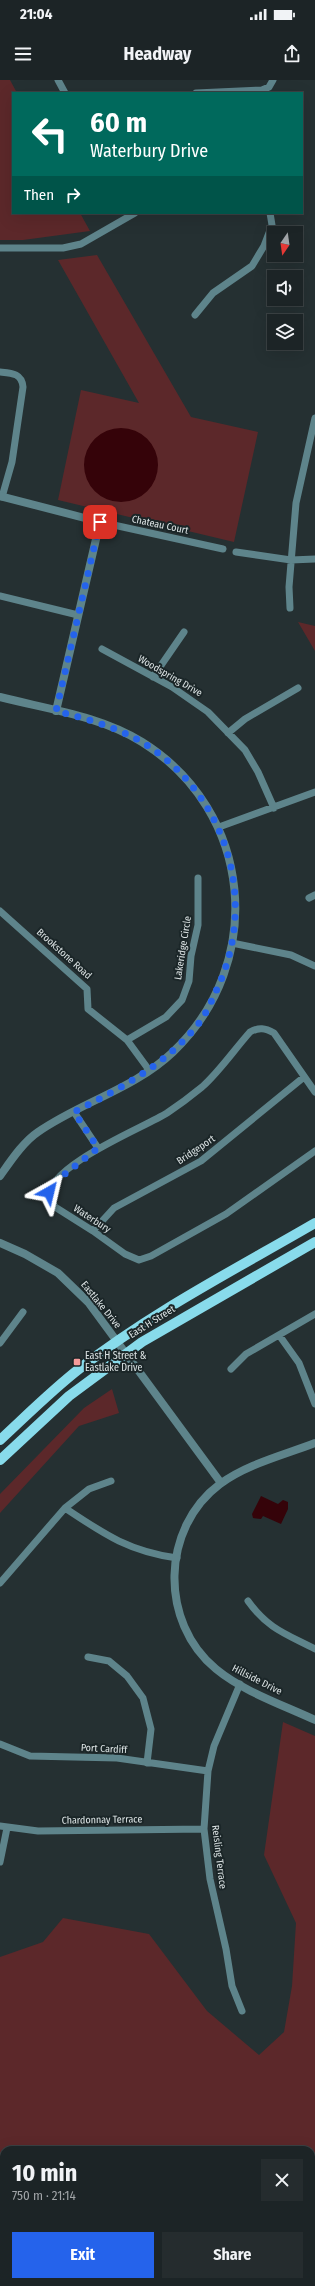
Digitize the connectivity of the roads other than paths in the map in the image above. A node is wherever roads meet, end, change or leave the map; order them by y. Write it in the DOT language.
graph roads {
  1 [pos="58,80"];
  2 [pos="273,80"];
  3 [pos="64,92"];
  4 [pos="218,92"];
  5 [pos="132,214"];
  6 [pos="270,214"];
  7 [pos="0,248"];
  8 [pos="196,315"];
  9 [pos="0,372"];
  10 [pos="315,418"];
  11 [pos="313,442"];
  12 [pos="1,497"];
  13 [pos="100,522"];
  14 [pos="223,549"];
  15 [pos="236,552"];
  16 [pos="315,559"];
  17 [pos="291,560"];
  18 [pos="0,596"];
  19 [pos="290,608"];
  20 [pos="78,615"];
  21 [pos="184,632"];
  22 [pos="102,649"];
  23 [pos="153,678"];
  24 [pos="298,688"];
  25 [pos="0,697"];
  26 [pos="56,711"];
  27 [pos="228,733"];
  28 [pos="315,792"];
  29 [pos="274,808"];
  30 [pos="219,827"];
  31 [pos="198,878"];
  32 [pos="0,911"];
  33 [pos="232,943"];
  34 [pos="315,966"];
  35 [pos="127,1040"];
  36 [pos="149,1070"];
  37 [pos="304,1078"];
  38 [pos="315,1092"];
  39 [pos="74,1112"];
  40 [pos="98,1148"];
  41 [pos="315,1151"];
  42 [pos="0,1176"];
  43 [pos="315,1223"];
  44 [pos="93,1231"];
  45 [pos="315,1242"];
  46 [pos="0,1243"];
  47 [pos="23,1312"];
  48 [pos="315,1314"];
  49 [pos="279,1335"];
  50 [pos="118,1342"];
  51 [pos="0,1343"];
  52 [pos="126,1353"];
  53 [pos="231,1369"];
  54 [pos="315,1404"];
  55 [pos="0,1440"];
  56 [pos="315,1443"];
  57 [pos="0,1460"];
  58 [pos="111,1480"];
  59 [pos="221,1483"];
  60 [pos="65,1508"];
  61 [pos="176,1558"];
  62 [pos="0,1582"];
  63 [pos="248,1601"];
  64 [pos="315,1649"];
  65 [pos="88,1657"];
  66 [pos="240,1684"];
  67 [pos="315,1720"];
  68 [pos="0,1744"];
  69 [pos="147,1763"];
  70 [pos="208,1771"];
  71 [pos="4,1827"];
  72 [pos="204,1829"];
  73 [pos="0,1862"];
  74 [pos="242,2011"];
  1 -- 3 [label="street"];
  2 -- 4 [label="street"];
  5 -- 7 [label="street"];
  6 -- 8 [label="street"];
  9 -- 12 [label="street"];
  10 -- 11 [label="street"];
  11 -- 17 [label="street"];
  12 -- 13 [label="street, Chateau Court"];
  13 -- 14 [label="street, Chateau Court"];
  13 -- 20 [label="street"];
  15 -- 17 [label="street"];
  16 -- 17 [label="street"];
  17 -- 19 [label="street"];
  18 -- 20 [label="street"];
  20 -- 26 [label="street"];
  21 -- 23 [label="street"];
  22 -- 23 [label="street, Woodspring Drive"];
  23 -- 27 [label="street, Woodspring Drive"];
  24 -- 27 [label="street"];
  25 -- 26 [label="street"];
  26 -- 30 [label="street"];
  27 -- 29 [label="street, Woodspring Drive"];
  28 -- 29 [label="street"];
  29 -- 30 [label="street"];
  30 -- 33 [label="street"];
  31 -- 35 [label="street, Lakeridge Circle"];
  32 -- 35 [label="street, Brookstone Road"];
  33 -- 34 [label="street"];
  33 -- 36 [label="street"];
  35 -- 36 [label="street, Brookstone Road"];
  36 -- 39 [label="street"];
  37 -- 38 [label="street, Waterbury"];
  37 -- 40 [label="street, Waterbury"];
  37 -- 44 [label="street, Bridgeport"];
  39 -- 40 [label="street"];
  39 -- 42 [label="street"];
  40 -- 44 [label="street, Waterbury"];
  41 -- 44 [label="street, Waterbury"];
  43 -- 50 [label="main road, East H Street"];
  45 -- 52 [label="main road, East H Street"];
  46 -- 50 [label="street, Eastlake Drive"];
  47 -- 51 [label="street"];
  48 -- 49 [label="street"];
  49 -- 53 [label="street"];
  49 -- 54 [label="street"];
  50 -- 52 [label="street, Eastlake Drive"];
  50 -- 55 [label="main road, East H Street"];
  52 -- 57 [label="main road, East H Street"];
  52 -- 59 [label="street, Eastlake Drive"];
  56 -- 59 [label="street, Hillside Drive"];
  58 -- 60 [label="street"];
  59 -- 61 [label="street, Hillside Drive"];
  60 -- 61 [label="street"];
  60 -- 62 [label="street"];
  61 -- 66 [label="street, Hillside Drive"];
  63 -- 64 [label="street"];
  65 -- 69 [label="street"];
  66 -- 67 [label="street, Hillside Drive"];
  66 -- 70 [label="street, Reisling Terrace"];
  68 -- 69 [label="street, Port Cardiff"];
  69 -- 70 [label="street, Port Cardiff"];
  70 -- 72 [label="street, Reisling Terrace"];
  71 -- 72 [label="street, Chardonnay Terrace"];
  71 -- 73 [label="street"];
  72 -- 74 [label="street, Reisling Terrace"];
}
